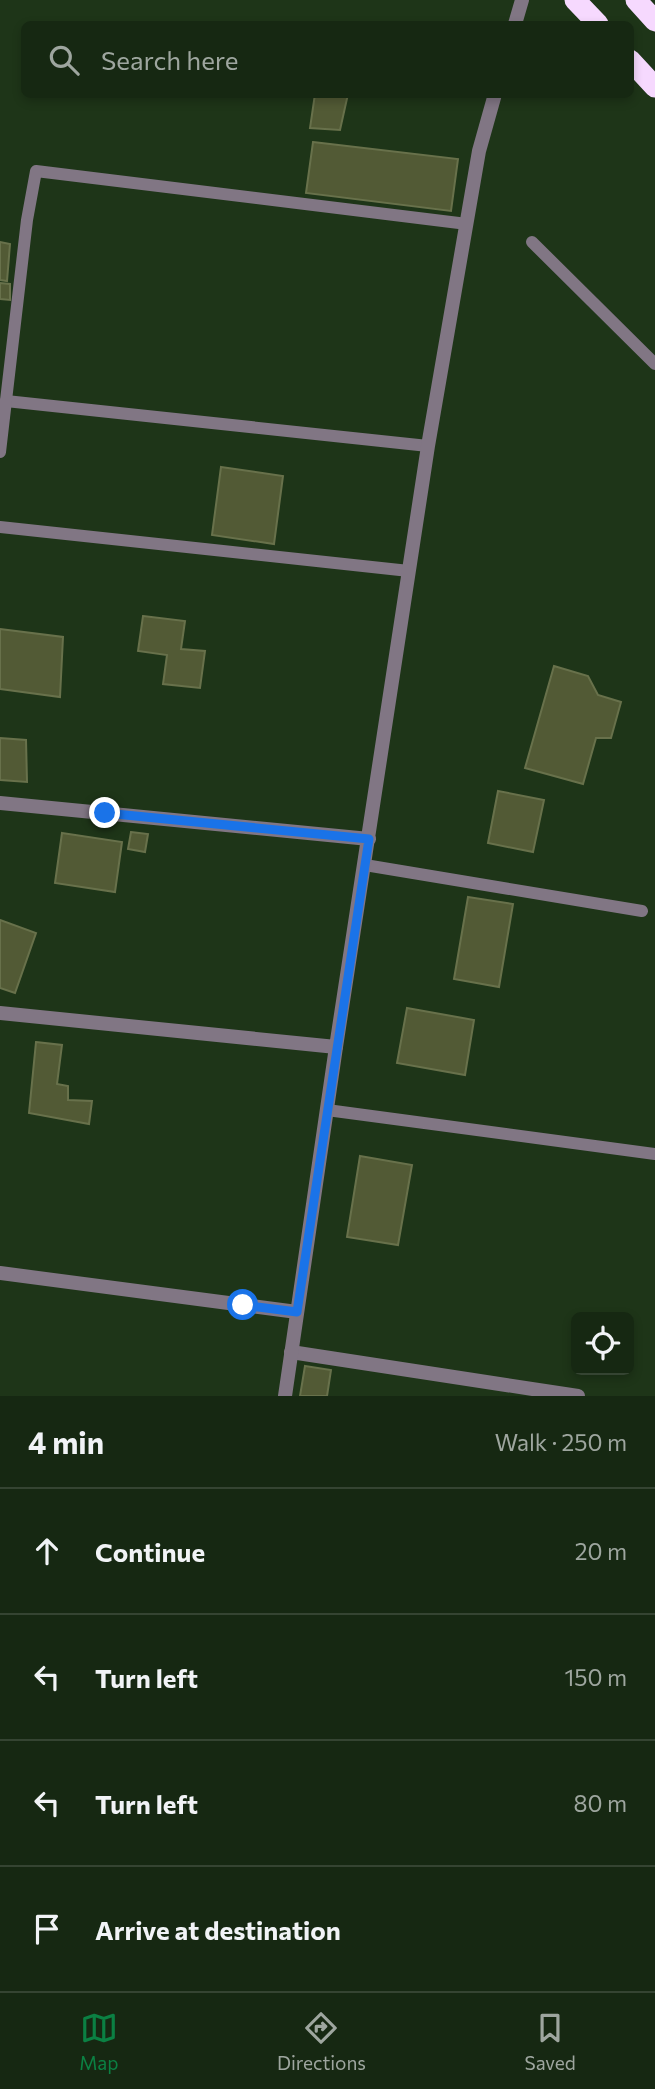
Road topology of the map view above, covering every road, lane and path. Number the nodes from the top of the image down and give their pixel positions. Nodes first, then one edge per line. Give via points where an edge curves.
1 (522, 0) edge
2 (575, 0) edge
3 (636, 0) edge
4 (516, 21) edge
5 (595, 21) edge
6 (655, 21) edge
7 (634, 63) edge
8 (655, 87) edge
9 (494, 98) edge
10 (467, 224) junction
11 (532, 242) dead end
12 (655, 364) edge
13 (6, 401) junction
14 (428, 446) junction
15 (0, 453) edge
16 (0, 527) edge
17 (409, 571) junction
18 (0, 803) edge
19 (369, 839) junction
20 (365, 865) junction
21 (642, 911) dead end
22 (0, 1013) edge
23 (336, 1047) junction
24 (327, 1110) junction
25 (655, 1154) edge
26 (0, 1273) edge
27 (297, 1312) junction
28 (291, 1352) junction
29 (285, 1396) edge
30 (578, 1396) edge

1 - 4 street
2 - 5 highway
3 - 6 highway
7 - 8 highway
9 - 10 street
10 - 13 lane via 36,171
10 - 14 street
11 - 12 lane
13 - 14 lane
13 - 15 lane
14 - 17 street
16 - 17 lane
17 - 19 street
18 - 19 street
19 - 20 street
20 - 21 lane
20 - 23 street
22 - 23 street
23 - 24 street
24 - 25 lane
24 - 27 street
26 - 27 street
27 - 28 street
28 - 29 street
28 - 30 street

